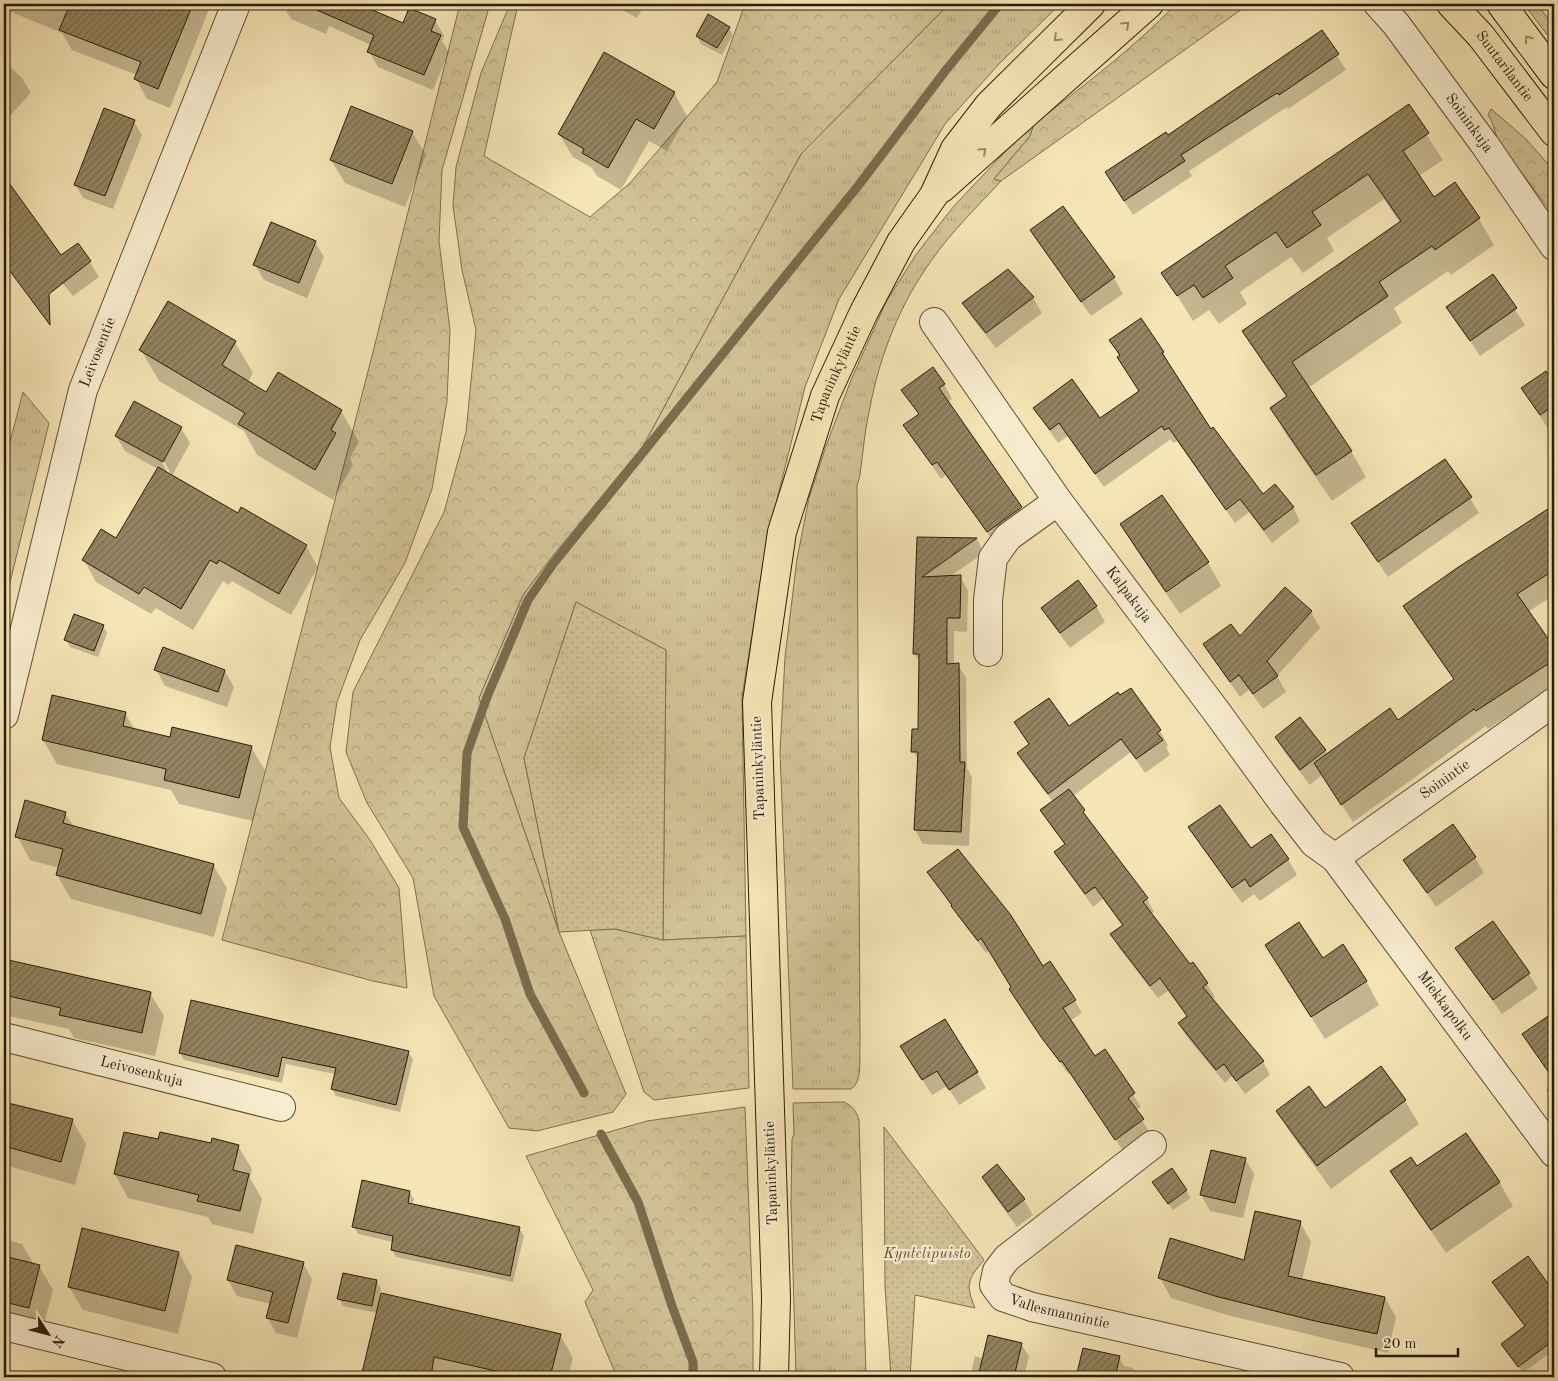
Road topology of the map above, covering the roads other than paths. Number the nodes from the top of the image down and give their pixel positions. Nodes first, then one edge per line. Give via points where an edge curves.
1 (236, 4) edge
2 (1091, 4) edge
3 (1149, 4) edge
4 (1378, 4) edge
5 (1451, 4) edge
6 (1501, 4) edge
7 (1554, 74) edge
8 (1554, 132) edge
9 (934, 195) junction
10 (1554, 246) edge
11 (934, 322) dead end
12 (1058, 501) junction
13 (12, 647) edge
14 (988, 652) dead end
15 (1554, 702) edge
16 (4, 715) edge
17 (1335, 858) junction
18 (4, 1037) edge
19 (281, 1107) dead end
20 (1152, 1145) dead end
21 (1554, 1153) edge
22 (4, 1326) edge
23 (212, 1377) edge
24 (774, 1377) edge
25 (1340, 1377) edge

1 - 13 street, Leivosentie via 83,390
2 -> 9 main road, Tapaninkyläntie via 990,105 956,149
9 -> 3 main road, Tapaninkyläntie
4 - 10 street, Soininkuja via 1485,144
5 - 8 main road, Suutarilantie via 1481,36
7 -> 6 main road
9 - 24 main road, Tapaninkyläntie via 901,242 825,396 782,532 757,702 776,1289
11 - 12 street, Kalpakuja
12 - 14 street via 1008,537 992,558
12 - 17 street, Kalpakuja via 1314,843
13 - 16 street, Leivosentie
15 - 17 street, Soinintie
17 - 21 street, Miekkapolku
18 - 19 street, Leivosenkuja
20 - 25 street, Vallesmannintie via 1007,1258 997,1271 994,1285 1003,1297
22 - 23 street

